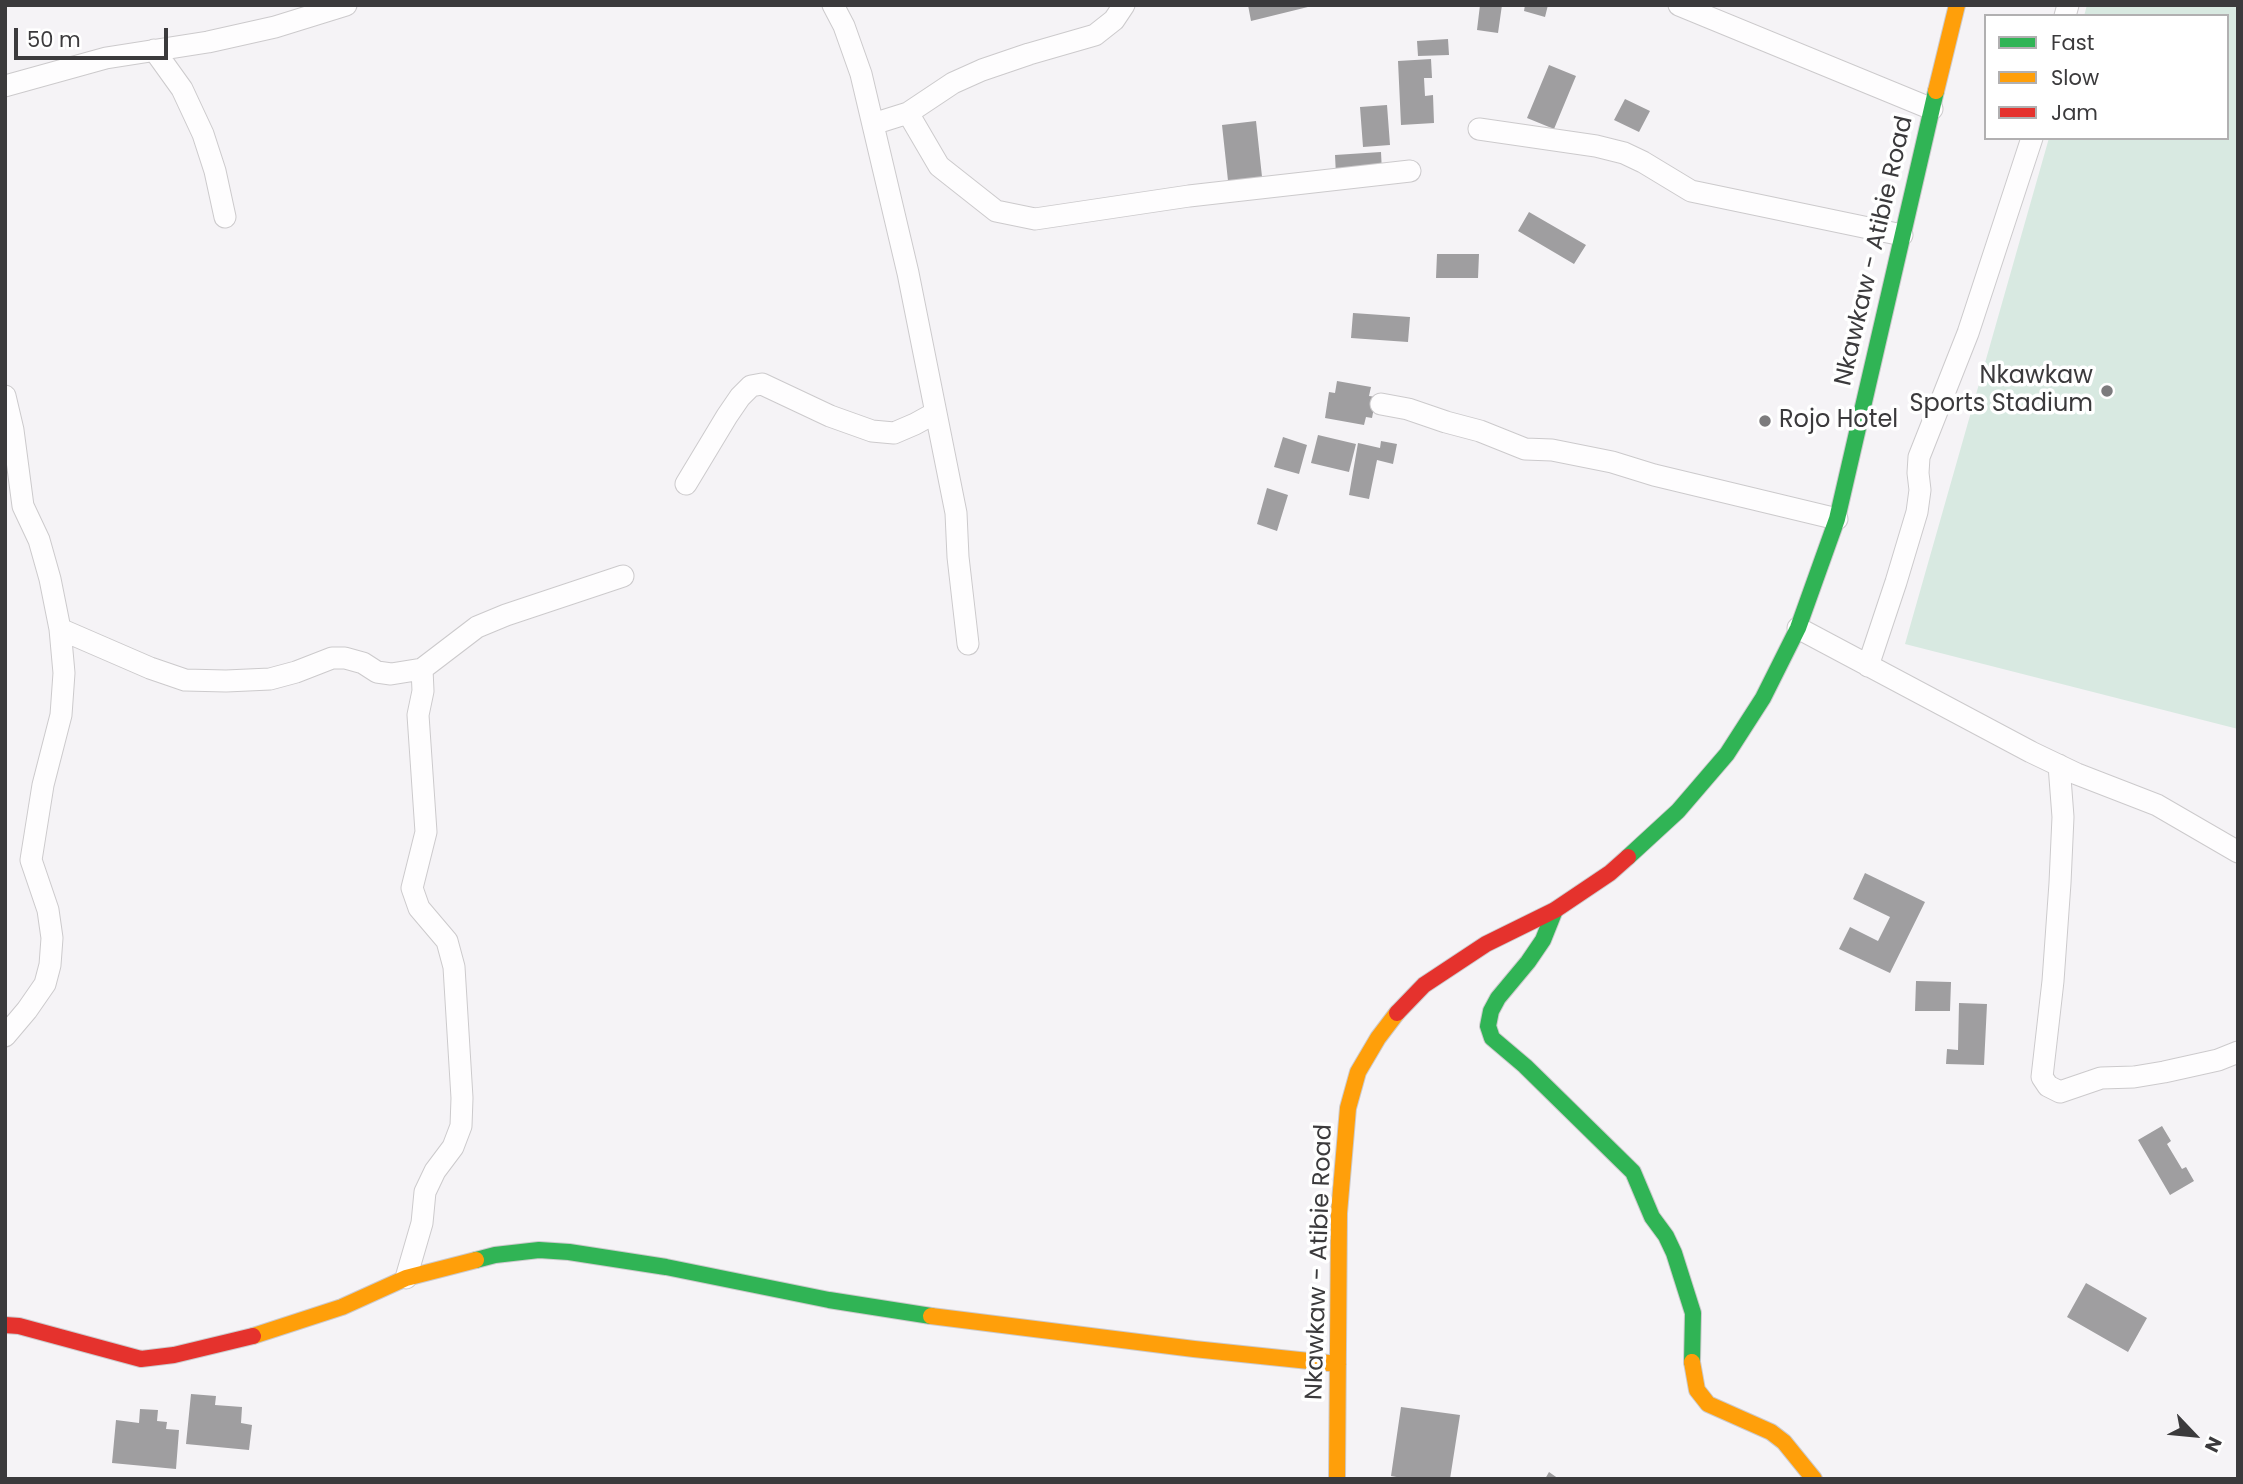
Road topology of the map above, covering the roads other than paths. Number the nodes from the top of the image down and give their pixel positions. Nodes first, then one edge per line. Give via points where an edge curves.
1 (346, 5) edge
2 (833, 5) edge
3 (1124, 5) edge
4 (1679, 5) edge
5 (1957, 5) edge
6 (154, 50) junction
7 (5, 86) edge
8 (1932, 109) junction
9 (908, 113) junction
10 (873, 124) junction
11 (1479, 129) dead end
12 (2031, 140) edge
13 (1410, 172) dead end
14 (225, 217) dead end
15 (1902, 235) junction
16 (5, 396) edge
17 (1381, 404) dead end
18 (935, 413) junction
19 (686, 484) dead end
20 (14, 505) edge
21 (1837, 519) junction
22 (623, 576) dead end
23 (1798, 628) junction
24 (60, 629) junction
25 (968, 644) dead end
26 (1868, 666) junction
27 (422, 669) junction
28 (2059, 765) junction
29 (2238, 852) edge
30 (1555, 911) junction
31 (5, 1036) edge
32 (2238, 1052) edge
33 (407, 1278) junction
34 (5, 1325) edge
35 (1338, 1364) junction
36 (1338, 1479) edge
37 (1814, 1479) edge

1 - 6 street via 275,27
2 - 10 street via 861,74
3 - 9 street via 1095,35 982,70
4 - 8 street
5 - 8 street, Nkawkaw - Atibie Road
6 - 7 street
6 - 14 street via 182,89 203,134
8 - 15 street, Nkawkaw - Atibie Road
9 - 10 street
9 - 13 street via 939,166 996,211 1035,219 1189,196
10 - 18 street
11 - 15 street via 1624,153 1691,191
12 - 26 street via 1968,333 1919,457 1917,512
15 - 21 street, Nkawkaw - Atibie Road
16 - 20 street via 13,430
17 - 21 street via 1480,431 1525,449 1612,462
18 - 19 street via 894,433 872,430 762,384 751,386
18 - 25 street via 956,513
20 - 24 street via 39,540
21 - 23 street, Nkawkaw - Atibie Road
22 - 27 street via 477,627
23 - 26 street
23 - 30 street, Nkawkaw - Atibie Road via 1763,698 1707,778 1643,845
24 - 27 street via 185,680 270,679 332,658 391,674
24 - 31 street via 61,715 31,860 48,910 50,965 45,984
26 - 28 street
27 - 33 street via 418,715 426,832 412,888 419,908 447,941 454,967 462,1098 461,1126 453,1147 425,1192
28 - 29 street via 2157,805
28 - 32 street via 2063,817 2060,883 2042,1077 2060,1092 2101,1078 2164,1072
30 - 35 street, Nkawkaw - Atibie Road via 1486,944 1424,985 1378,1038 1358,1072 1342,1156
30 - 37 street via 1543,940 1491,1011 1488,1026 1492,1038 1633,1172 1674,1253 1693,1312 1696,1390 1708,1404 1771,1432
33 - 34 street via 274,1331 152,1358
33 - 35 street via 495,1255 569,1252 953,1319
35 - 36 street, Nkawkaw - Atibie Road

